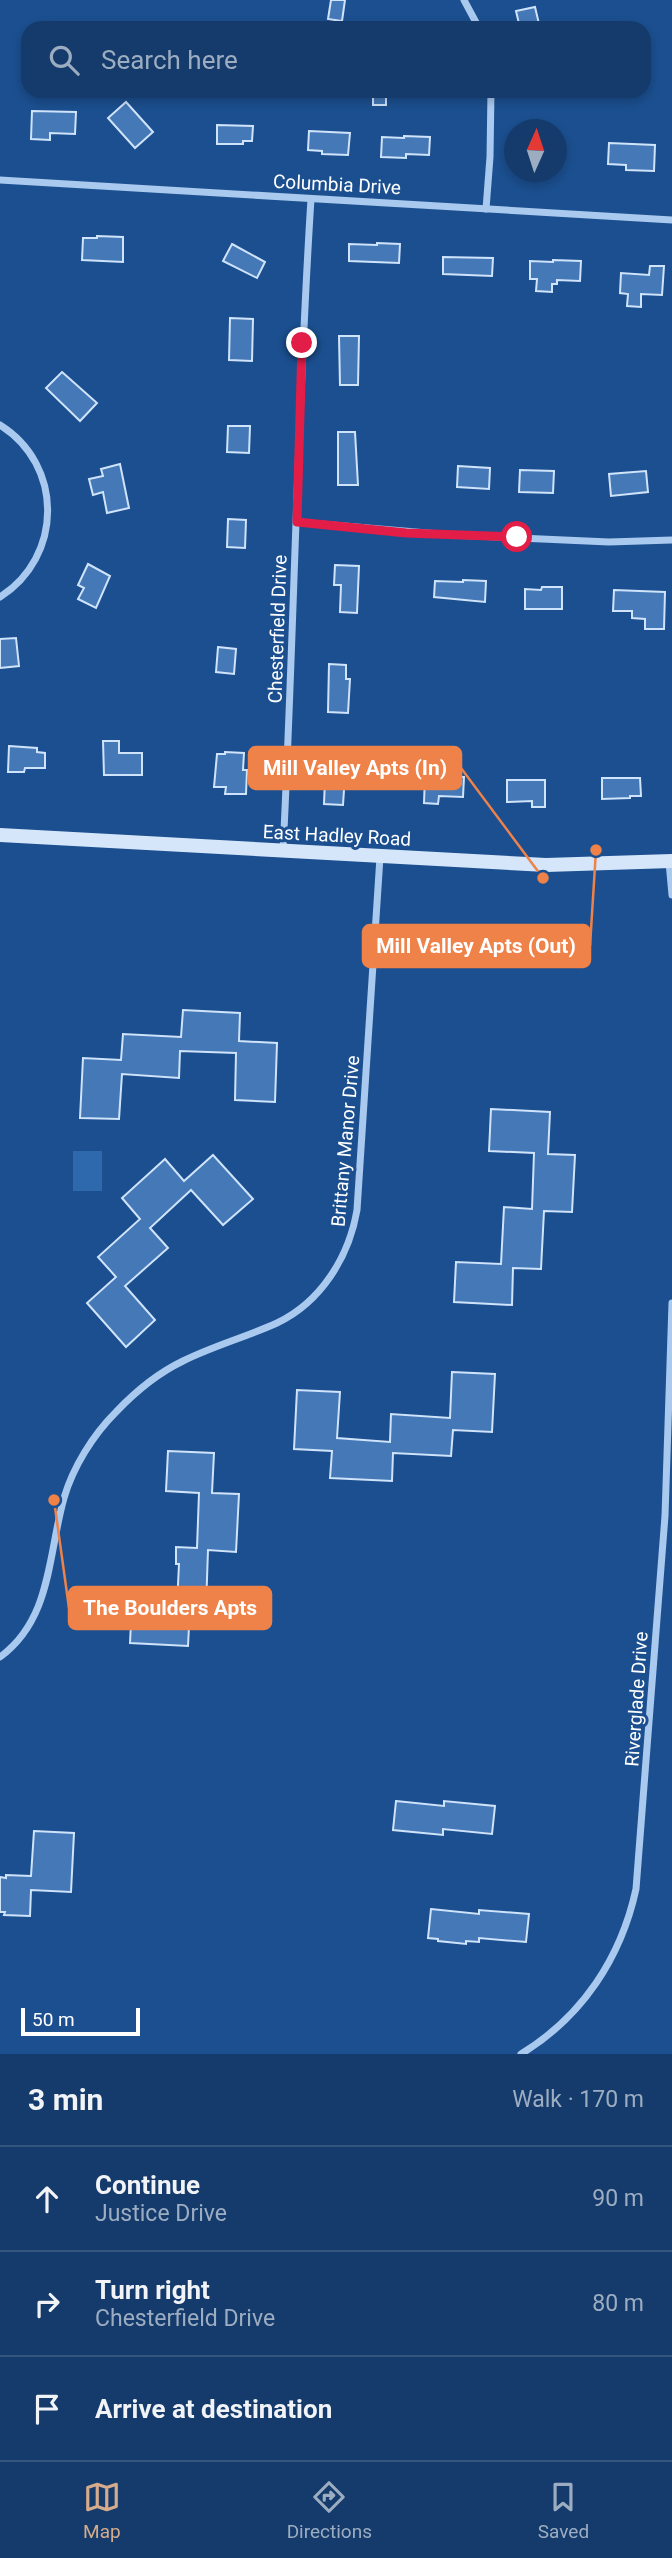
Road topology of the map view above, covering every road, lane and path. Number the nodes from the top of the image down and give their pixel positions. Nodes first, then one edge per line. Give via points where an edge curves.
1 (464, 0) edge
2 (476, 21) edge
3 (491, 98) edge
4 (0, 180) edge
5 (311, 199) junction
6 (486, 209) junction
7 (672, 220) edge
8 (0, 425) edge
9 (297, 522) junction
10 (672, 540) edge
11 (0, 597) edge
12 (0, 835) edge
13 (283, 852) junction
14 (380, 857) junction
15 (670, 862) edge
16 (672, 895) edge
17 (672, 1303) edge
18 (0, 1657) edge
19 (521, 2054) edge

1 - 2 street
3 - 6 street
4 - 5 street, Columbia Drive
5 - 6 street, Columbia Drive
5 - 9 street, Chesterfield Drive
6 - 7 street, Columbia Drive
8 - 11 street via 33,457 43,478 47,509 45,535 34,564 18,585
9 - 10 street via 451,536
9 - 13 street, Chesterfield Drive
12 - 13 street, East Hadley Road
13 - 14 street, East Hadley Road
14 - 15 street, East Hadley Road via 546,865
14 - 18 street, Brittany Manor Drive via 357,1210 347,1250 298,1310 170,1368 108,1420 68,1487 36,1613
15 - 16 street
17 - 19 street, Riverglade Drive via 665,1516 636,1889 621,1938 595,1985 559,2027

